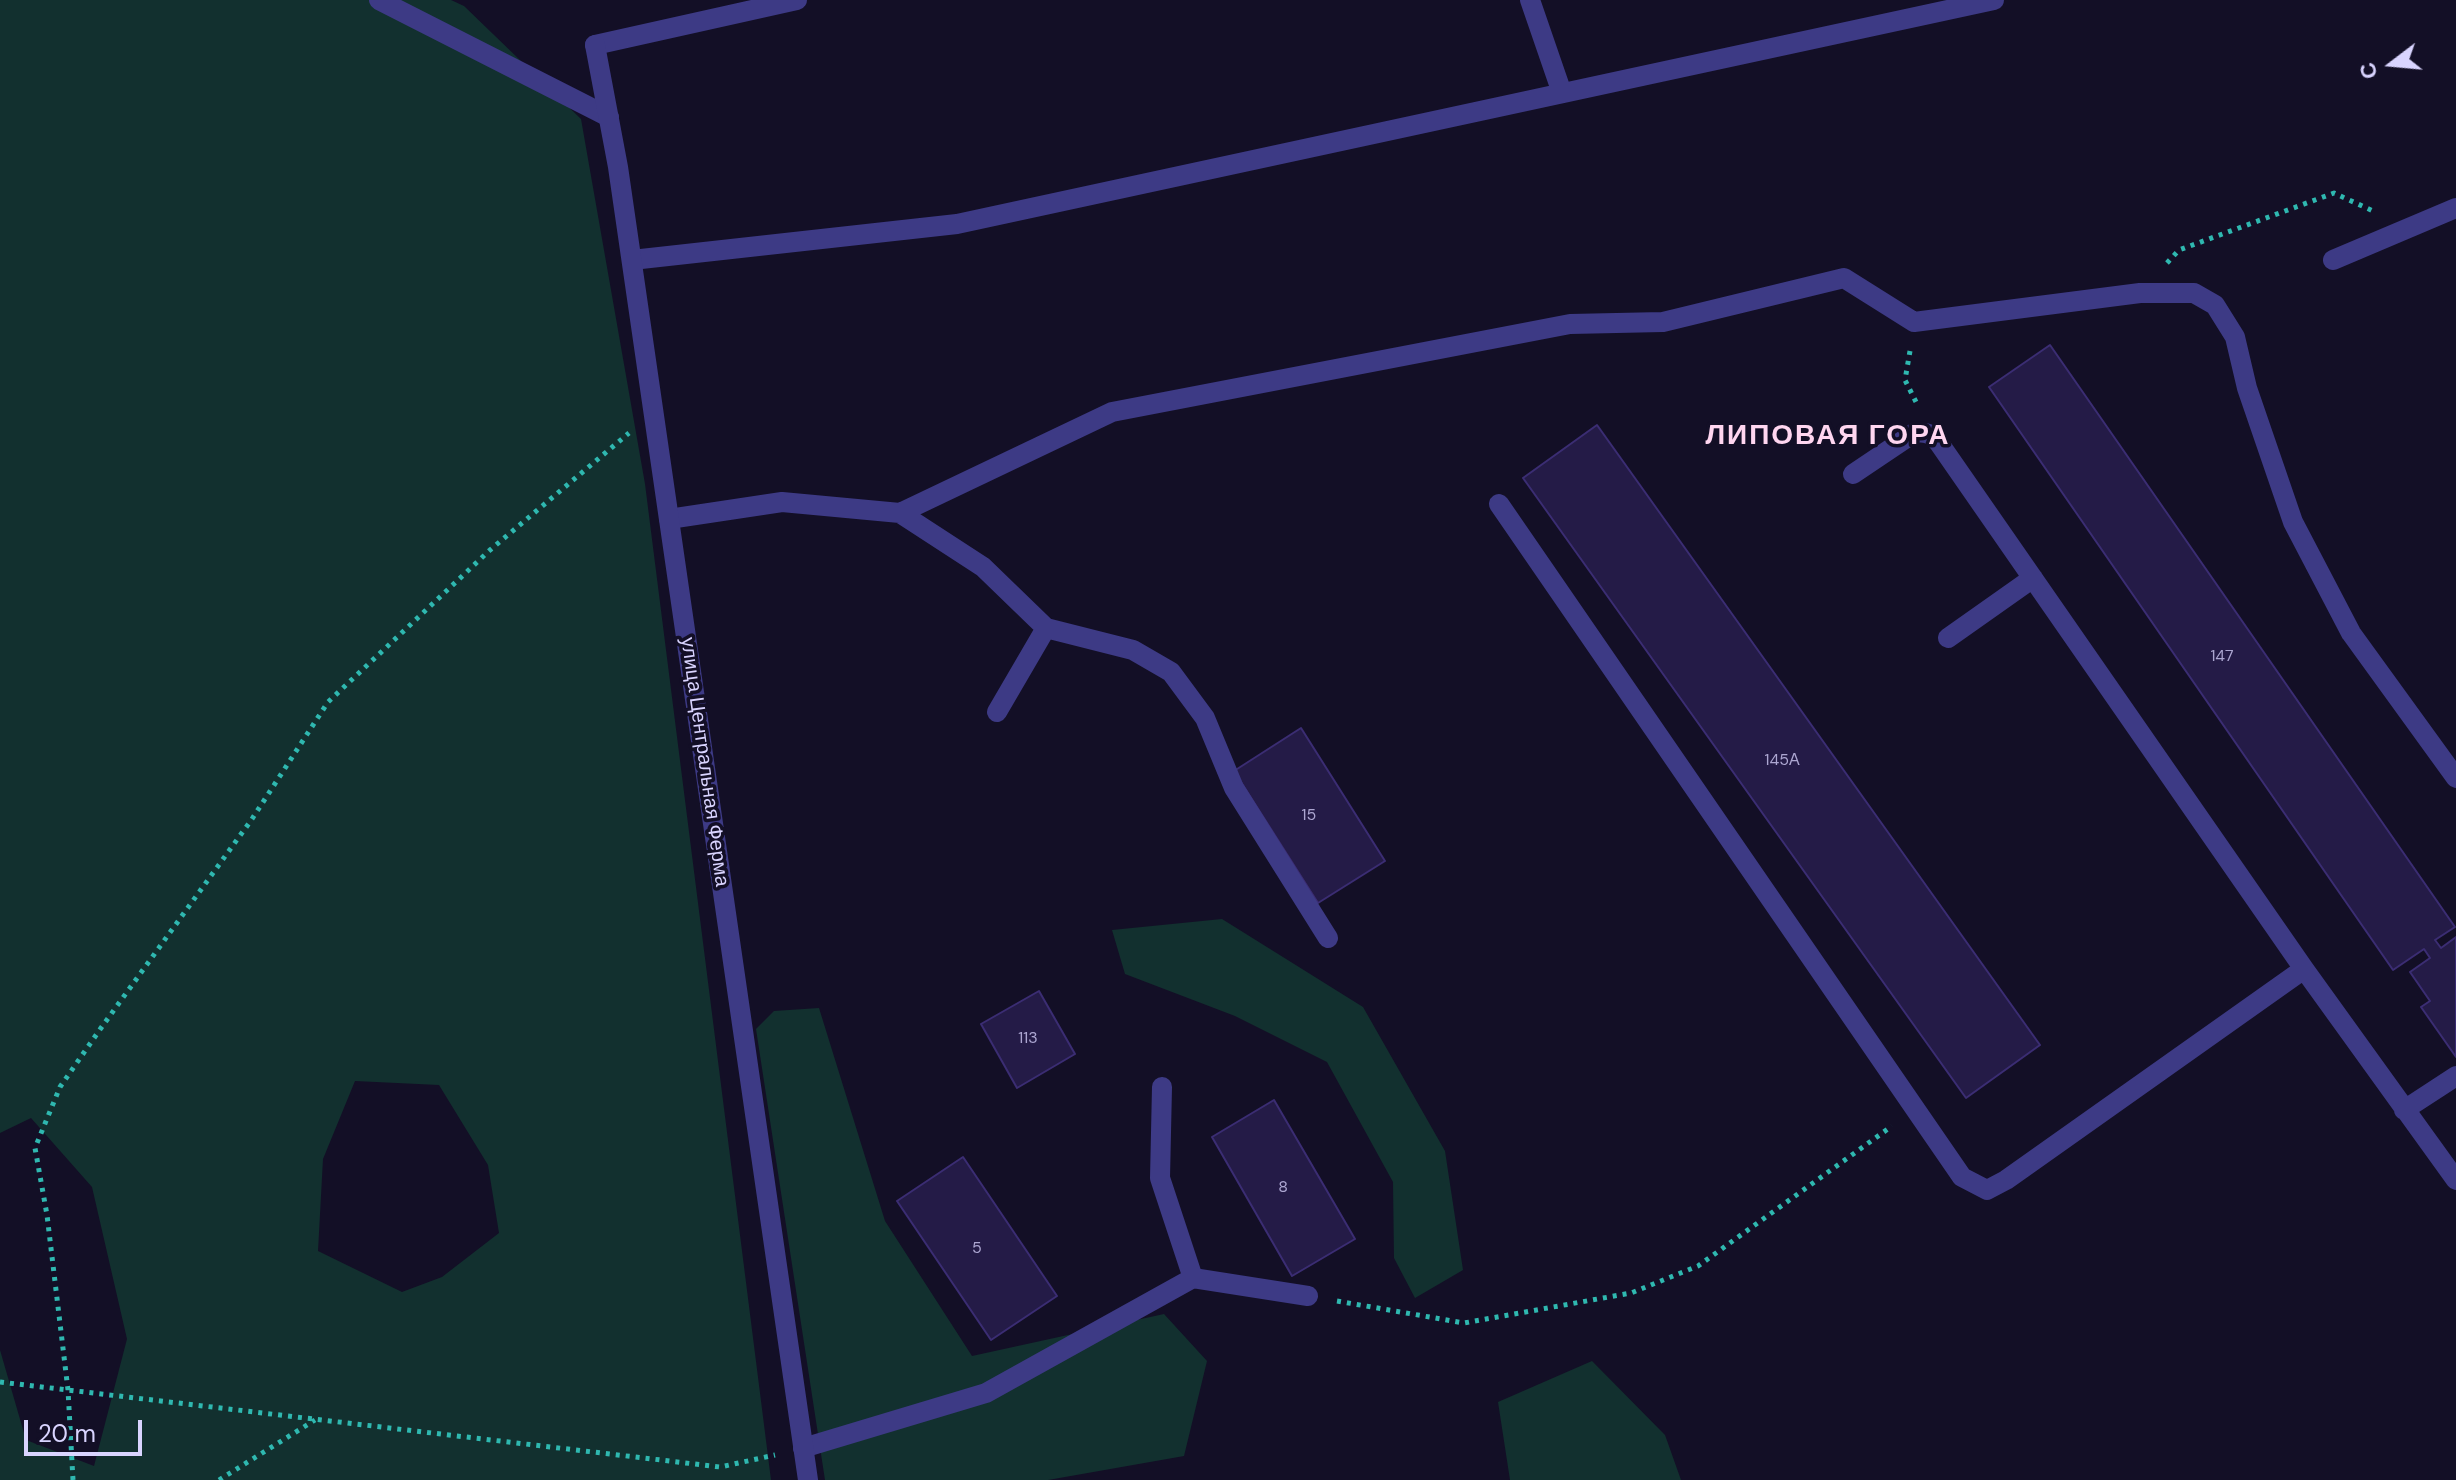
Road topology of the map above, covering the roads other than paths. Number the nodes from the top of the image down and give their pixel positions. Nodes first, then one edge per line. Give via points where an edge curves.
1 (379, 0) edge
2 (797, 0) edge
3 (1530, 0) edge
4 (1994, 0) edge
5 (1562, 93) junction
6 (609, 117) junction
7 (2456, 208) edge
8 (632, 260) junction
9 (2333, 260) dead end
10 (1853, 474) dead end
11 (1499, 504) dead end
12 (900, 513) junction
13 (669, 519) junction
14 (2033, 578) junction
15 (1046, 628) junction
16 (1948, 638) dead end
17 (997, 712) dead end
18 (2456, 778) edge
19 (1328, 938) dead end
20 (2304, 969) junction
21 (2456, 1076) edge
22 (1162, 1087) dead end
23 (2404, 1110) junction
24 (2456, 1180) edge
25 (1193, 1278) junction
26 (1308, 1296) road end
27 (803, 1448) junction
28 (808, 1480) edge

1 - 6 street
2 - 6 street, улица Центральная Ферма via 595,45
3 - 5 street
4 - 5 street
5 - 8 street via 957,224
6 - 8 street, улица Центральная Ферма
7 - 9 street
8 - 13 street, улица Центральная Ферма
10 - 14 street via 1905,437 1931,434
11 - 20 street via 1962,1177 1987,1190 2006,1180
12 - 13 street via 782,502
12 - 15 street via 983,567
12 - 18 street via 1112,412 1570,324 1663,322 1844,278 1914,322 2140,293 2194,293 2215,305 2235,337 2293,522 2351,633
13 - 27 street, улица Центральная Ферма
14 - 16 street
14 - 20 street
15 - 17 street
15 - 19 street via 1133,650 1171,672 1205,718 1234,788
20 - 23 street
21 - 23 street
22 - 25 street via 1160,1178
23 - 24 street
25 - 26 street
25 - 27 street via 986,1393
27 - 28 street, улица Центральная Ферма

